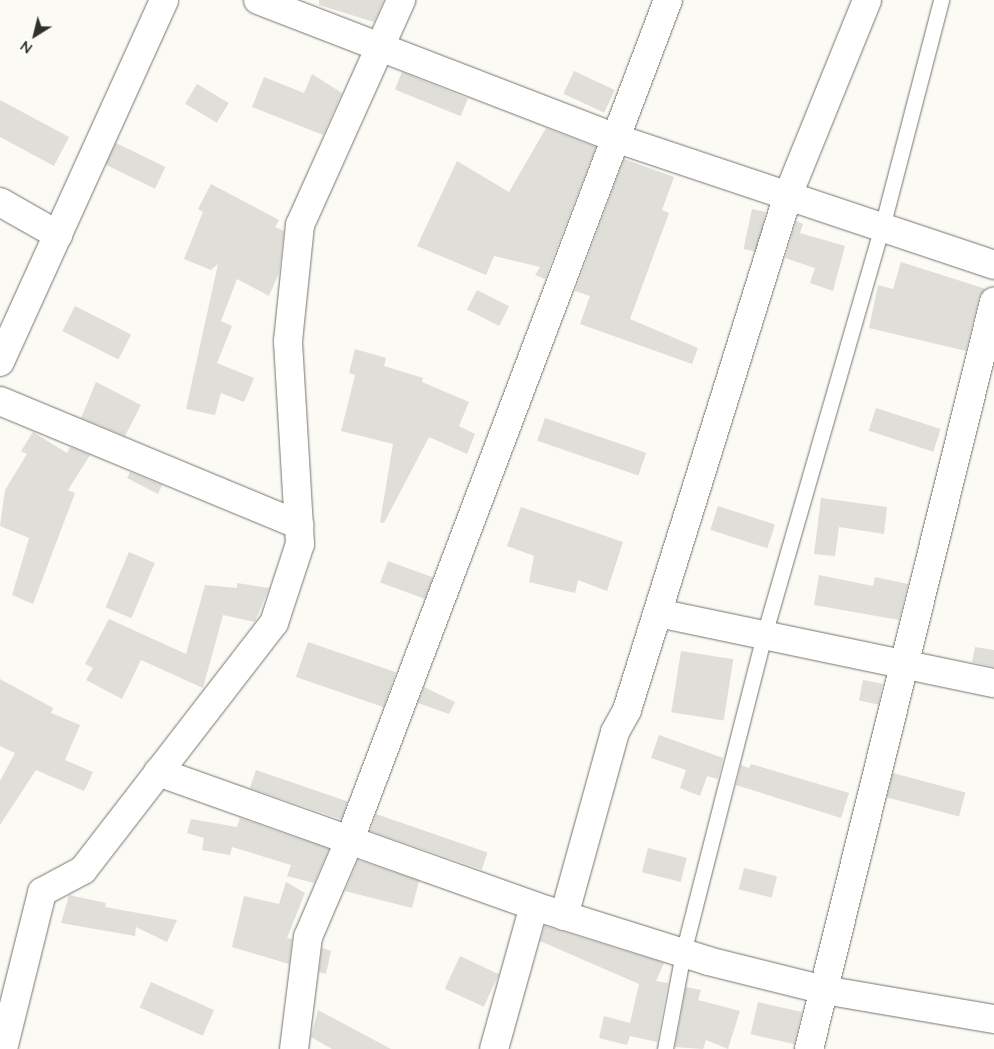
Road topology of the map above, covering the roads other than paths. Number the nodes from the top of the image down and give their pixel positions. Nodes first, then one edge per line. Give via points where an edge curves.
1 (164, 0) edge
2 (258, 0) edge
3 (401, 0) edge
4 (668, 0) edge
5 (867, 0) edge
6 (941, 0) edge
7 (381, 47) junction
8 (616, 138) junction
9 (788, 195) junction
10 (0, 202) edge
11 (882, 227) junction
12 (58, 234) junction
13 (994, 265) edge
14 (994, 302) edge
15 (0, 362) edge
16 (0, 401) edge
17 (299, 526) junction
18 (658, 613) junction
19 (764, 635) junction
20 (904, 664) junction
21 (994, 683) edge
22 (158, 772) junction
23 (350, 839) junction
24 (534, 906) junction
25 (564, 916) junction
26 (683, 953) junction
27 (824, 990) junction
28 (994, 1019) edge
29 (3, 1049) edge
30 (294, 1049) edge
31 (494, 1049) edge
32 (665, 1049) edge
33 (809, 1049) edge

1 - 12 street
2 - 7 street
3 - 7 street
4 - 8 street
5 - 9 street
6 - 11 lane
7 - 8 street
7 - 17 street via 300,225 288,341
8 - 9 street
8 - 23 street
9 - 11 street
9 - 18 street
10 - 12 street
11 - 13 street
11 - 19 lane
12 - 15 street
14 - 20 street
16 - 17 street
17 - 22 street via 300,544 274,623
18 - 19 street
18 - 25 street via 627,710 615,732
19 - 20 street
19 - 26 lane
20 - 21 street
20 - 27 street
22 - 23 street
22 - 29 street via 83,870 42,892
23 - 24 street
23 - 30 street via 308,937
24 - 25 street
24 - 31 street
25 - 26 street
26 - 27 street
26 - 32 lane
27 - 28 street
27 - 33 street

